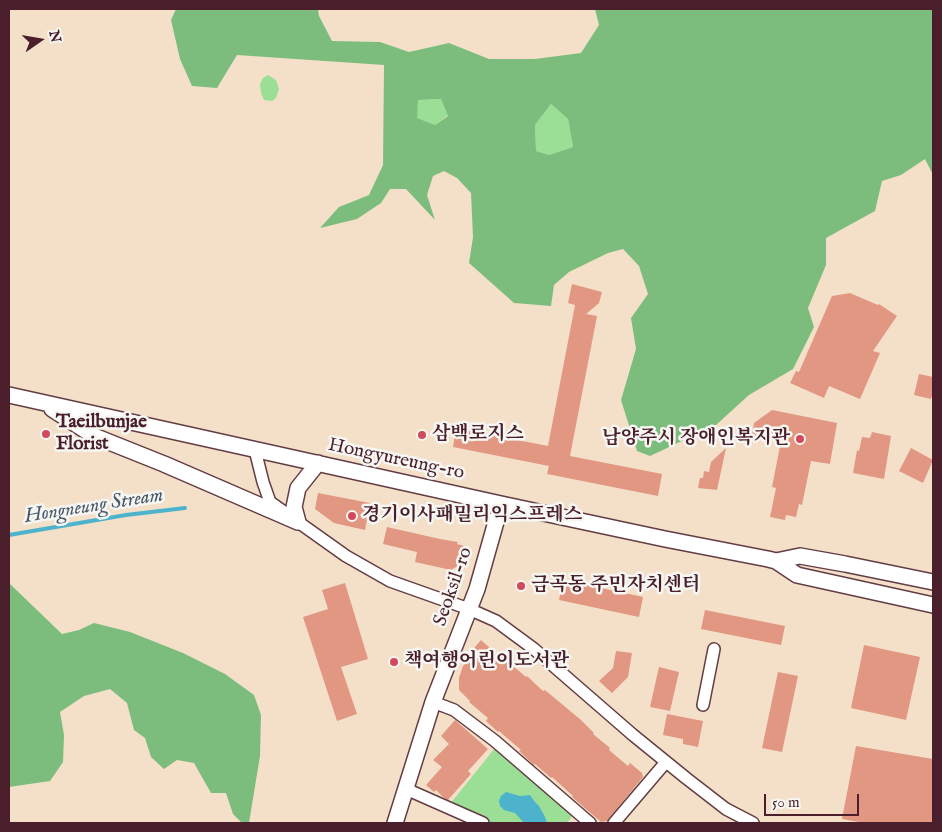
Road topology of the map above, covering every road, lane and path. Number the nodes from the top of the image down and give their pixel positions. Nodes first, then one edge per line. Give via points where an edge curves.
1 (9, 395) edge
2 (42, 402) junction
3 (255, 450) junction
4 (318, 464) junction
5 (500, 504) junction
6 (298, 522) junction
7 (776, 561) junction
8 (933, 582) edge
9 (933, 605) edge
10 (469, 609) junction
11 (714, 649) dead end
12 (434, 702) junction
13 (703, 704) dead end
14 (666, 762) junction
15 (406, 789) junction
16 (395, 823) edge
17 (484, 823) edge
18 (590, 823) edge
19 (614, 823) edge
20 (753, 823) edge

1 - 2 street, Hongyureung-ro
2 - 3 street, Hongyureung-ro
2 - 6 street via 94,436
3 - 4 street, Hongyureung-ro
3 - 6 street via 270,502
4 - 5 street, Hongyureung-ro
4 - 6 street via 298,488 294,507
5 - 7 street, Hongyureung-ro
5 - 10 street, Seoksil-ro
6 - 10 street via 346,556 390,581
7 - 8 street, Hongyureung-ro via 800,556
7 - 9 street, Hongyureung-ro via 797,575
10 - 12 street, Seoksil-ro
10 - 14 street via 496,621 534,649
11 - 13 street
12 - 15 street, Seoksil-ro
12 - 18 street via 454,710 495,741
14 - 19 street
14 - 20 street via 726,808
15 - 16 street, Seoksil-ro
15 - 17 street

